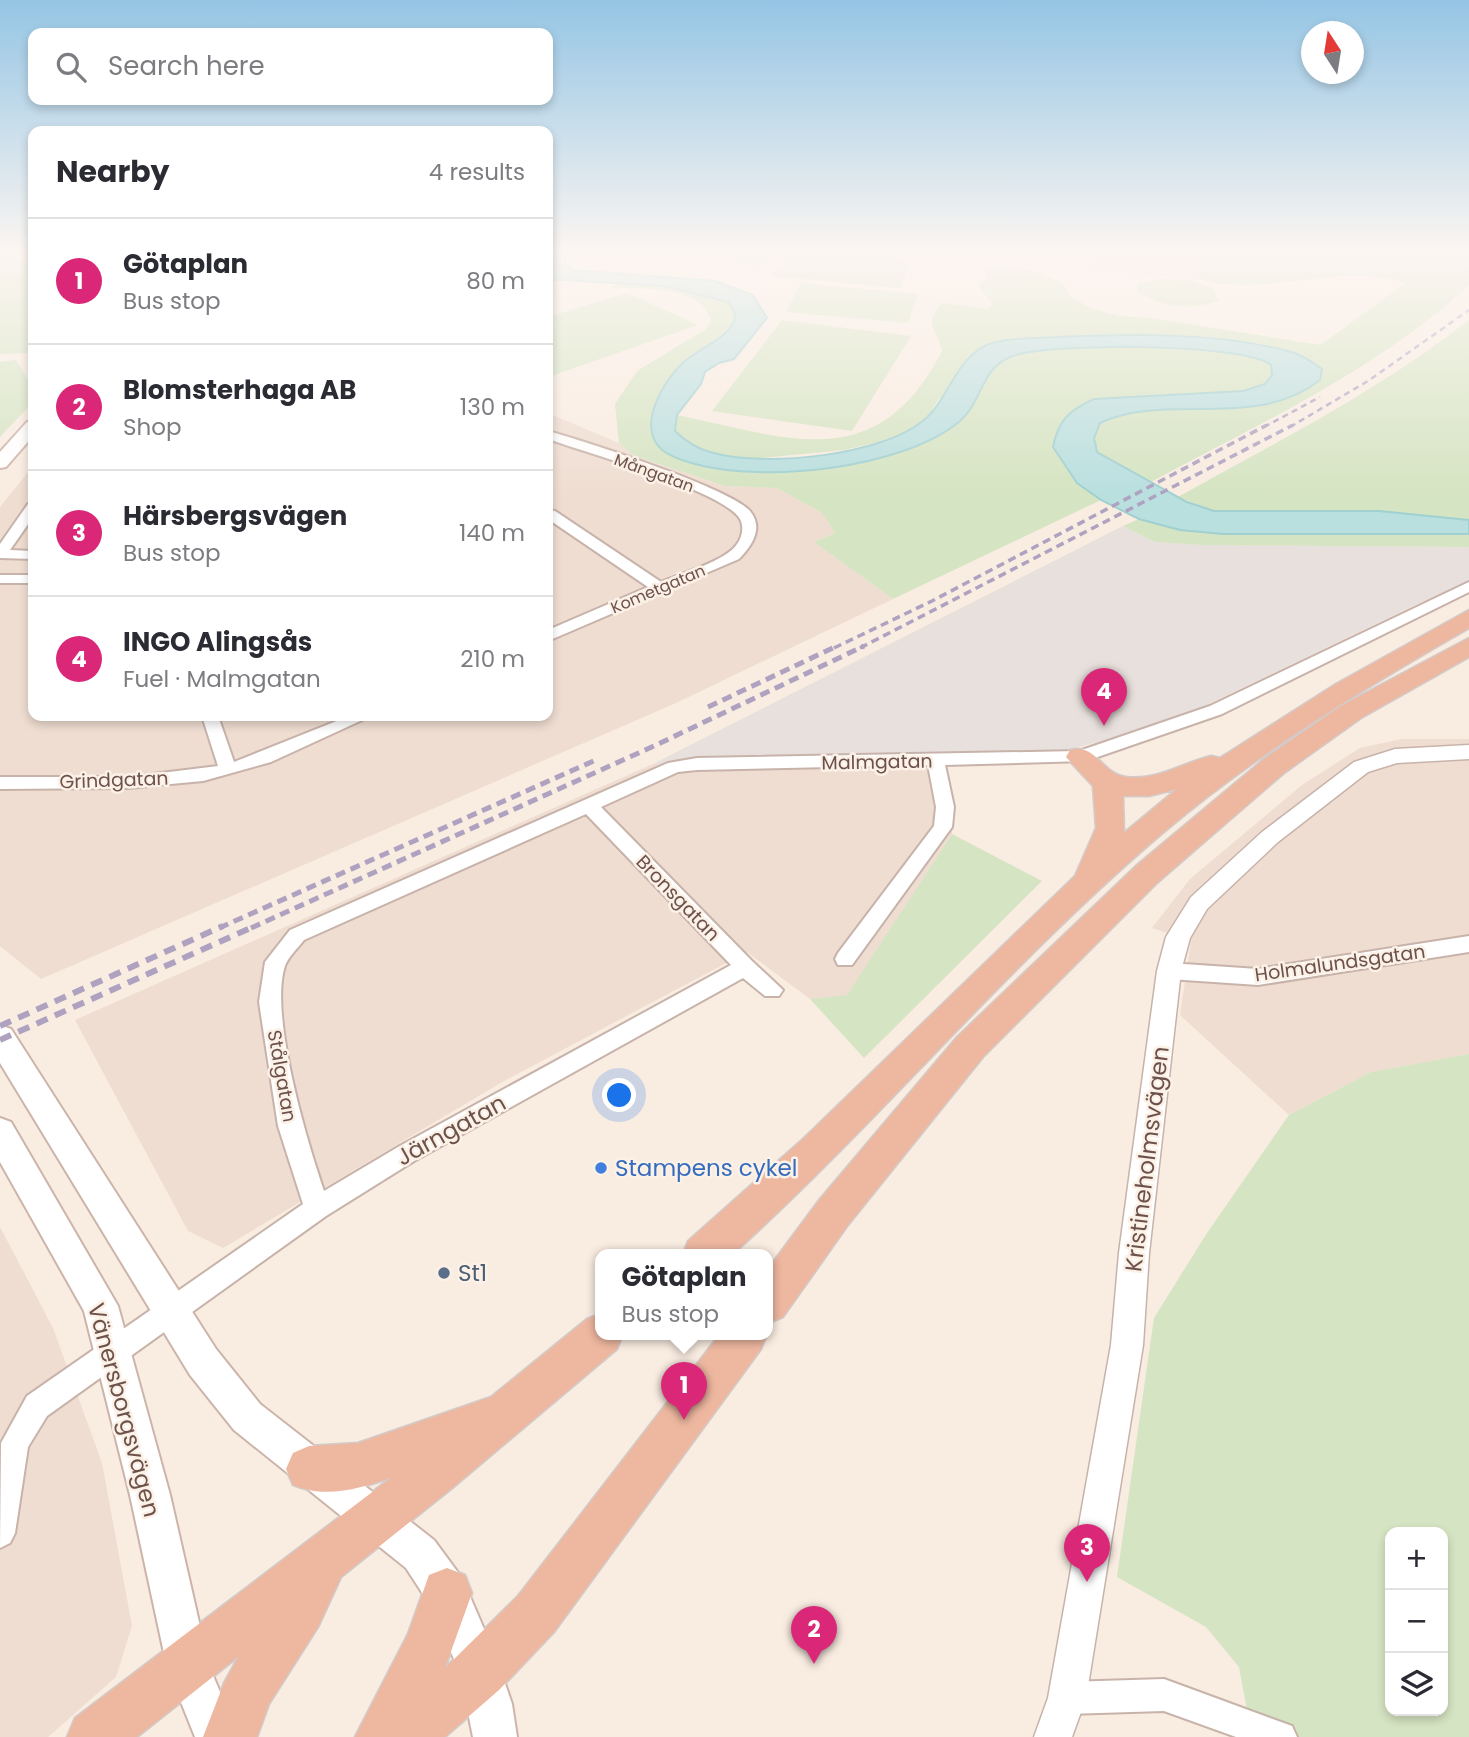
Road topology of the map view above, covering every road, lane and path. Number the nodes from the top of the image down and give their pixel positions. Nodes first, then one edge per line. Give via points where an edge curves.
1 (28, 432) edge
2 (553, 437) edge
3 (0, 463) edge
4 (28, 514) edge
5 (553, 515) edge
6 (750, 525) joint
7 (0, 554) edge
8 (28, 555) edge
9 (28, 579) edge
10 (0, 580) edge
11 (655, 585) dead end
12 (1469, 586) edge
13 (1469, 618) edge
14 (553, 634) edge
15 (1469, 646) edge
16 (212, 721) edge
17 (351, 721) edge
18 (1248, 750) junction
19 (1469, 752) edge
20 (1080, 757) junction
21 (936, 762) junction
22 (228, 769) junction
23 (0, 783) edge
24 (1107, 783) junction
25 (587, 804) junction
26 (1084, 886) junction
27 (288, 944) joint
28 (1469, 944) edge
29 (845, 960) dead end
30 (744, 967) junction
31 (1169, 971) junction
32 (772, 990) dead end
33 (0, 1037) edge
34 (0, 1132) edge
35 (317, 1208) junction
36 (709, 1249) edge
37 (773, 1296) edge
38 (171, 1313) junction
39 (595, 1340) edge
40 (742, 1340) edge
41 (111, 1356) junction
42 (510, 1411) junction
43 (309, 1469) junction
44 (375, 1518) junction
45 (0, 1533) edge
46 (324, 1557) junction
47 (447, 1593) junction
48 (188, 1667) junction
49 (481, 1672) junction
50 (1067, 1698) junction
51 (94, 1737) edge
52 (218, 1737) edge
53 (230, 1737) edge
54 (382, 1737) edge
55 (404, 1737) edge
56 (495, 1737) edge
57 (1054, 1737) edge
58 (1281, 1737) edge

1 - 3 main road
2 - 6 street, Mångatan via 736,505
4 - 7 street
5 - 11 street
6 - 14 street, Kometgatan via 746,545 734,556
7 - 8 street
9 - 10 street
12 - 20 street, Malmgatan via 1216,710
13 - 18 highway via 1329,697
15 - 37 highway via 1351,712 1274,766 1147,874 970,1048 834,1212
16 - 22 street
17 - 22 street
18 - 24 highway via 1152,788
18 - 26 highway
19 - 31 street, Kristineholmsvägen via 1395,756 1361,767 1270,837 1199,903 1178,937
20 - 21 street, Malmgatan
20 - 24 highway
21 - 25 street, Malmgatan via 697,764 659,772
21 - 29 street via 945,807 943,827
22 - 23 street, Grindgatan via 167,779
24 - 26 highway via 1111,828
25 - 27 street, Malmgatan via 324,922
25 - 30 street, Bronsgatan
26 - 36 highway via 763,1203
27 - 35 street, Stålgatan via 275,962 270,1002 290,1126
28 - 31 street, Holmalundsgatan via 1258,977
30 - 32 street, Bronsgatan
30 - 35 street, Järngatan
31 - 50 street, Kristineholmsvägen via 1125,1358
33 - 38 main road
34 - 41 main road, Vänersborgsvägen via 100,1306
35 - 38 street, Järngatan
38 - 41 street, Järngatan
38 - 43 main road via 247,1417
39 - 42 highway
40 - 49 highway via 536,1614
41 - 45 street, Järngatan via 37,1406 15,1443
41 - 48 main road, Vänersborgsvägen via 150,1495
42 - 43 highway via 358,1466
42 - 44 highway
43 - 44 main road
44 - 46 highway
44 - 47 main road via 420,1554
46 - 48 highway
46 - 53 highway via 300,1609 263,1663 235,1717
47 - 49 main road
47 - 54 highway via 430,1645
48 - 51 highway
48 - 52 main road, Vänersborgsvägen
49 - 55 highway
49 - 56 main road
50 - 57 street, Kristineholmsvägen
50 - 58 street via 1164,1695

